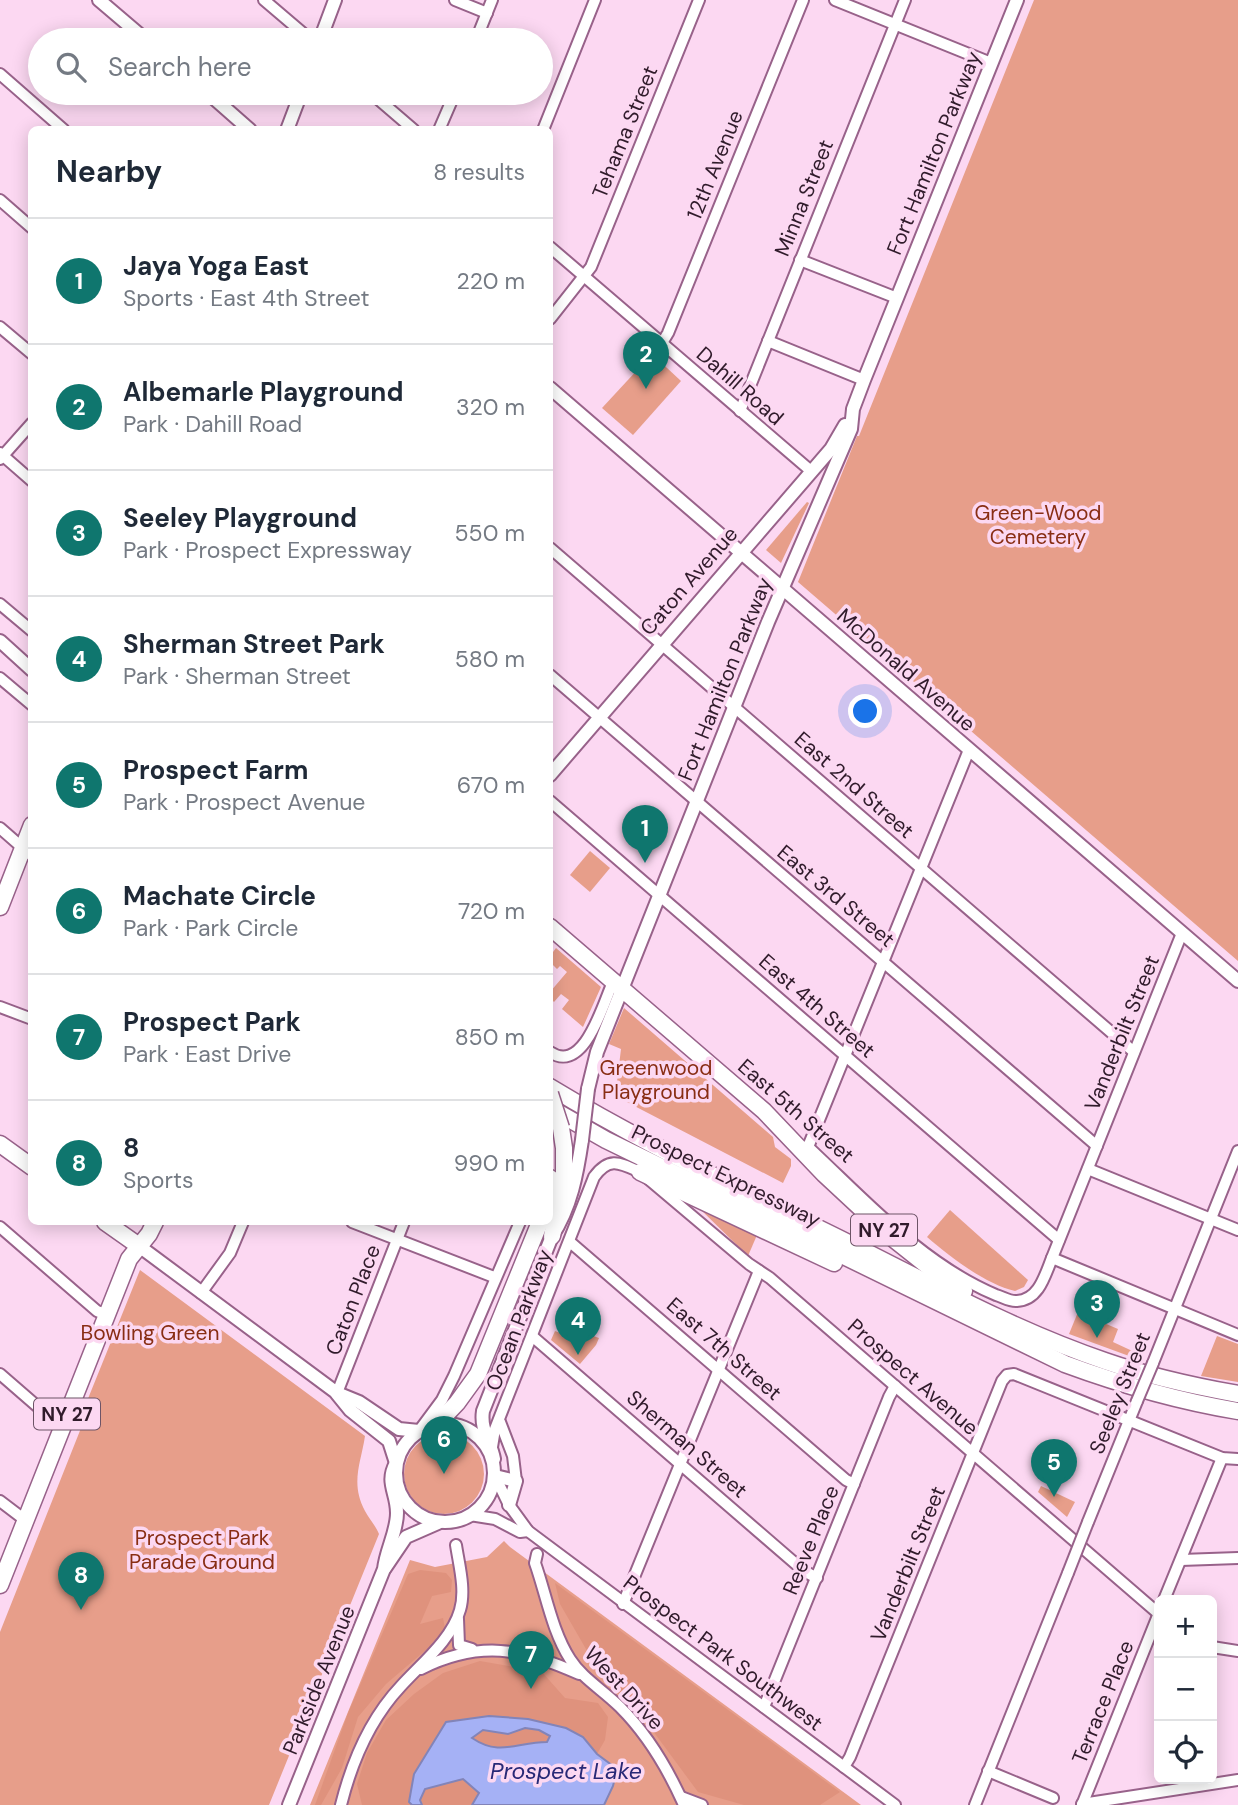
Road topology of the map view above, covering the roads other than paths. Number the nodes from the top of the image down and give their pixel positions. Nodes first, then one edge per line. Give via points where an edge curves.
1 (99, 0) edge
2 (264, 0) edge
3 (335, 0) edge
4 (455, 0) edge
5 (492, 0) edge
6 (595, 0) edge
7 (699, 0) edge
8 (803, 0) edge
9 (835, 0) edge
10 (905, 0) edge
11 (1017, 0) edge
12 (487, 13) junction
13 (895, 24) junction
14 (132, 28) edge
15 (297, 28) edge
16 (324, 28) edge
17 (481, 28) edge
18 (991, 63) junction
19 (0, 74) edge
20 (28, 98) edge
21 (35, 105) edge
22 (222, 105) edge
23 (296, 105) edge
24 (385, 105) edge
25 (449, 105) edge
26 (553, 105) edge
27 (553, 105) edge
28 (59, 126) edge
29 (245, 126) edge
30 (289, 126) edge
31 (409, 126) edge
32 (441, 126) edge
33 (545, 126) edge
34 (0, 200) edge
35 (28, 224) edge
36 (553, 250) edge
37 (800, 260) junction
38 (584, 277) junction
39 (897, 298) junction
40 (553, 315) edge
41 (0, 327) edge
42 (768, 341) junction
43 (662, 343) junction
44 (28, 351) edge
45 (864, 380) junction
46 (553, 391) edge
47 (852, 409) junction
48 (740, 411) junction
49 (28, 427) edge
50 (1, 456) edge
51 (811, 471) junction
52 (28, 478) edge
53 (553, 551) edge
54 (741, 553) junction
55 (783, 589) junction
56 (0, 604) edge
57 (28, 628) edge
58 (0, 641) edge
59 (662, 645) junction
60 (28, 665) edge
61 (0, 678) edge
62 (553, 678) edge
63 (28, 702) edge
64 (734, 707) junction
65 (599, 717) junction
66 (970, 750) junction
67 (553, 771) edge
68 (696, 801) junction
69 (553, 804) edge
70 (0, 828) edge
71 (27, 852) edge
72 (921, 868) junction
73 (659, 895) junction
74 (0, 907) edge
75 (553, 930) edge
76 (1182, 933) junction
77 (883, 961) junction
78 (1238, 981) edge
79 (616, 987) junction
80 (0, 1007) edge
81 (28, 1018) edge
82 (1134, 1052) junction
83 (553, 1054) edge
84 (845, 1056) junction
85 (553, 1089) edge
86 (553, 1103) edge
87 (553, 1110) edge
88 (764, 1111) junction
89 (0, 1144) edge
90 (1097, 1146) junction
91 (808, 1147) junction
92 (1238, 1151) edge
93 (28, 1164) edge
94 (1088, 1169) junction
95 (640, 1172) junction
96 (1211, 1219) junction
97 (109, 1225) edge
98 (154, 1225) edge
99 (242, 1225) edge
100 (360, 1225) edge
101 (403, 1225) edge
102 (519, 1225) edge
103 (539, 1225) edge
104 (0, 1227) edge
105 (1238, 1230) edge
106 (552, 1236) junction
107 (397, 1239) junction
108 (1059, 1240) junction
109 (570, 1242) junction
110 (139, 1246) junction
111 (1052, 1258) junction
112 (759, 1271) junction
113 (494, 1278) junction
114 (905, 1288) junction
115 (201, 1293) junction
116 (1028, 1298) joint
117 (1175, 1308) junction
118 (107, 1315) junction
119 (1022, 1327) junction
120 (1238, 1335) edge
121 (533, 1336) junction
122 (719, 1370) junction
123 (0, 1374) edge
124 (895, 1386) junction
125 (337, 1393) junction
126 (1238, 1394) edge
127 (1238, 1411) edge
128 (1129, 1420) junction
129 (500, 1422) junction
130 (63, 1424) junction
131 (436, 1425) junction
132 (419, 1431) junction
133 (493, 1453) junction
134 (973, 1454) junction
135 (1223, 1458) junction
136 (1238, 1459) edge
137 (396, 1463) junction
138 (680, 1464) junction
139 (495, 1476) junction
140 (516, 1481) junction
141 (855, 1484) junction
142 (0, 1501) edge
143 (509, 1505) junction
144 (470, 1515) junction
145 (26, 1520) junction
146 (438, 1523) junction
147 (528, 1531) junction
148 (456, 1545) dead end
149 (537, 1554) dead end
150 (1238, 1558) edge
151 (1181, 1560) junction
152 (384, 1569) junction
153 (817, 1578) junction
154 (0, 1585) edge
155 (1166, 1595) edge
156 (623, 1604) junction
157 (1154, 1610) edge
158 (458, 1616) junction
159 (1154, 1626) edge
160 (1217, 1648) edge
161 (481, 1649) junction
162 (1238, 1651) edge
163 (415, 1672) junction
164 (582, 1675) junction
165 (764, 1707) junction
166 (844, 1767) junction
167 (988, 1771) junction
168 (1238, 1780) edge
169 (1217, 1782) edge
170 (1199, 1784) edge
171 (1053, 1798) dead end
172 (683, 1801) edge
173 (289, 1805) edge
174 (341, 1805) edge
175 (702, 1805) edge
176 (895, 1805) edge
177 (975, 1805) edge
178 (1082, 1805) edge

1 - 14 main road
2 - 15 street
3 - 16 main road
4 - 12 street
5 - 12 street
6 - 26 street
7 - 38 street, Tehama Street
8 - 43 street, 12th Avenue
9 - 13 street
10 - 13 street, Minna Street
11 - 18 main road, Fort Hamilton Parkway
12 - 17 street
13 - 18 street
13 - 37 street, Minna Street
18 - 39 main road, Fort Hamilton Parkway
19 - 20 street
21 - 28 street
22 - 29 main road
23 - 30 main road
24 - 31 street
25 - 32 street
27 - 33 street
34 - 35 street
36 - 38 street, Dahill Road
37 - 39 street
37 - 42 street, Minna Street
38 - 40 street, Tehama Street
38 - 43 street, Dahill Road
39 - 45 main road, Fort Hamilton Parkway
41 - 44 street
42 - 45 street
42 - 48 street, Minna Street
43 - 48 street, Dahill Road
45 - 47 main road, Fort Hamilton Parkway
46 - 54 main road, McDonald Avenue
47 - 51 main road, Caton Avenue via 836,442
47 - 55 main road, Fort Hamilton Parkway via 851,429
48 - 51 street, Dahill Road
49 - 50 street
50 - 52 street
51 - 54 main road, Caton Avenue
53 - 59 street, East 2nd Street
54 - 55 main road, McDonald Avenue
54 - 59 main road, Caton Avenue
55 - 64 main road, Fort Hamilton Parkway
55 - 66 main road, McDonald Avenue
56 - 57 street
58 - 60 main road
59 - 64 street, East 2nd Street
59 - 65 main road, Caton Avenue
61 - 63 street
62 - 65 street, East 3rd Street
64 - 68 main road, Fort Hamilton Parkway
64 - 72 street, East 2nd Street
65 - 67 main road, Caton Avenue
65 - 68 street, East 3rd Street
66 - 72 street
66 - 76 main road, McDonald Avenue
68 - 73 main road, Fort Hamilton Parkway
68 - 77 street, East 3rd Street
69 - 73 street, East 4th Street
70 - 71 street
71 - 74 highway
72 - 77 street
72 - 82 street, East 2nd Street
73 - 79 main road, Fort Hamilton Parkway
73 - 84 street, East 4th Street
75 - 79 highway, East 5th Street / NY 27
76 - 78 main road, McDonald Avenue
76 - 82 street, Vanderbilt Street
77 - 84 street
77 - 90 street, East 3rd Street
79 - 83 street via 578,1050 567,1057
79 - 88 highway, East 5th Street / NY 27
79 - 106 main road, Fort Hamilton Parkway, bridge via 588,1089 572,1190
80 - 81 street
82 - 90 street, Vanderbilt Street
84 - 91 street
84 - 108 street, East 4th Street
85 - 119 highway, Prospect Expressway via 619,1128
86 - 106 highway, bridge via 561,1128 564,1175
87 - 114 highway, Prospect Expressway / NY 27
88 - 91 street, East 5th Street
88 - 119 highway, NY 27 via 894,1240
89 - 93 highway
90 - 94 street, Vanderbilt Street
91 - 116 street, East 5th Street via 944,1267 1009,1300
92 - 96 street, Seeley Street
94 - 96 street
94 - 108 street, Vanderbilt Street
95 - 109 street, Ocean Parkway via 618,1163 601,1168
95 - 112 street, Prospect Avenue
95 - 114 highway via 853,1272
96 - 105 street
96 - 117 street, Seeley Street
97 - 110 highway
98 - 110 highway, NY 27
99 - 115 street via 230,1253
100 - 107 street
101 - 107 street, Caton Place
102 - 113 street, Ocean Parkway
103 - 131 highway via 478,1374
104 - 118 street
106 - 133 main road, Fort Hamilton Parkway via 483,1412 484,1432
107 - 113 street
107 - 125 street, Caton Place
108 - 111 street, Vanderbilt Street
109 - 121 street, Ocean Parkway
109 - 122 street, East 7th Street
110 - 115 main road
110 - 118 highway, NY 27 via 129,1259
111 - 116 street, Vanderbilt Street via 1040,1286
111 - 117 street
112 - 122 street
112 - 124 street, Prospect Avenue
113 - 132 street, Ocean Parkway via 450,1384
114 - 127 highway, Prospect Expressway / NY 27 via 1065,1364 1125,1386
115 - 125 main road
117 - 120 street
117 - 128 street, Seeley Street, bridge
118 - 130 highway, NY 27
119 - 126 highway, Prospect Expressway / NY 27 via 1105,1361
121 - 129 street, Ocean Parkway
121 - 138 street, Sherman Street
122 - 138 street
122 - 141 street, East 7th Street
123 - 130 street
124 - 134 street, Prospect Avenue
124 - 141 street, Reeve Place
125 - 132 main road via 399,1429
125 - 137 main road via 350,1410 389,1441
128 - 134 street, Vanderbilt Street via 1007,1375
128 - 135 street
128 - 167 street, Seeley Street, bridge
129 - 133 street, Ocean Parkway
129 - 140 street via 513,1456
130 - 145 highway, NY 27
131 - 132 main road
131 - 133 main road via 470,1430
132 - 137 main road via 406,1443
133 - 139 main road
134 - 157 street, Prospect Avenue
134 - 166 street, Vanderbilt Street
135 - 136 street
135 - 151 street
137 - 146 main road via 406,1501
137 - 152 main road, Parkside Avenue via 390,1482 397,1520
138 - 153 street, Sherman Street
138 - 156 street
139 - 140 main road
139 - 143 street, Prospect Park Southwest
139 - 144 main road via 486,1500
140 - 143 main road
141 - 153 street, Reeve Place
142 - 145 street
143 - 147 street, Prospect Park Southwest
144 - 146 main road
144 - 147 street, Prospect Park Southwest
145 - 154 highway, NY 27
146 - 152 main road, Parkside Avenue via 406,1537
147 - 156 street, Prospect Park Southwest
148 - 158 street via 462,1595
149 - 164 street, West Drive via 535,1563 560,1637
150 - 151 street
151 - 155 street
152 - 173 main road, Parkside Avenue
153 - 165 street, Reeve Place
156 - 165 street, Prospect Park Southwest
158 - 161 street via 459,1644
158 - 163 street
159 - 178 street, Terrace Place
160 - 162 street
161 - 163 street
161 - 164 street via 523,1653
163 - 174 street via 367,1733
164 - 172 street, West Drive via 633,1720
165 - 166 street, Prospect Park Southwest
166 - 176 street, Prospect Park Southwest
167 - 171 street
167 - 177 street, Seeley Street
168 - 169 street
170 - 178 street
172 - 175 street

